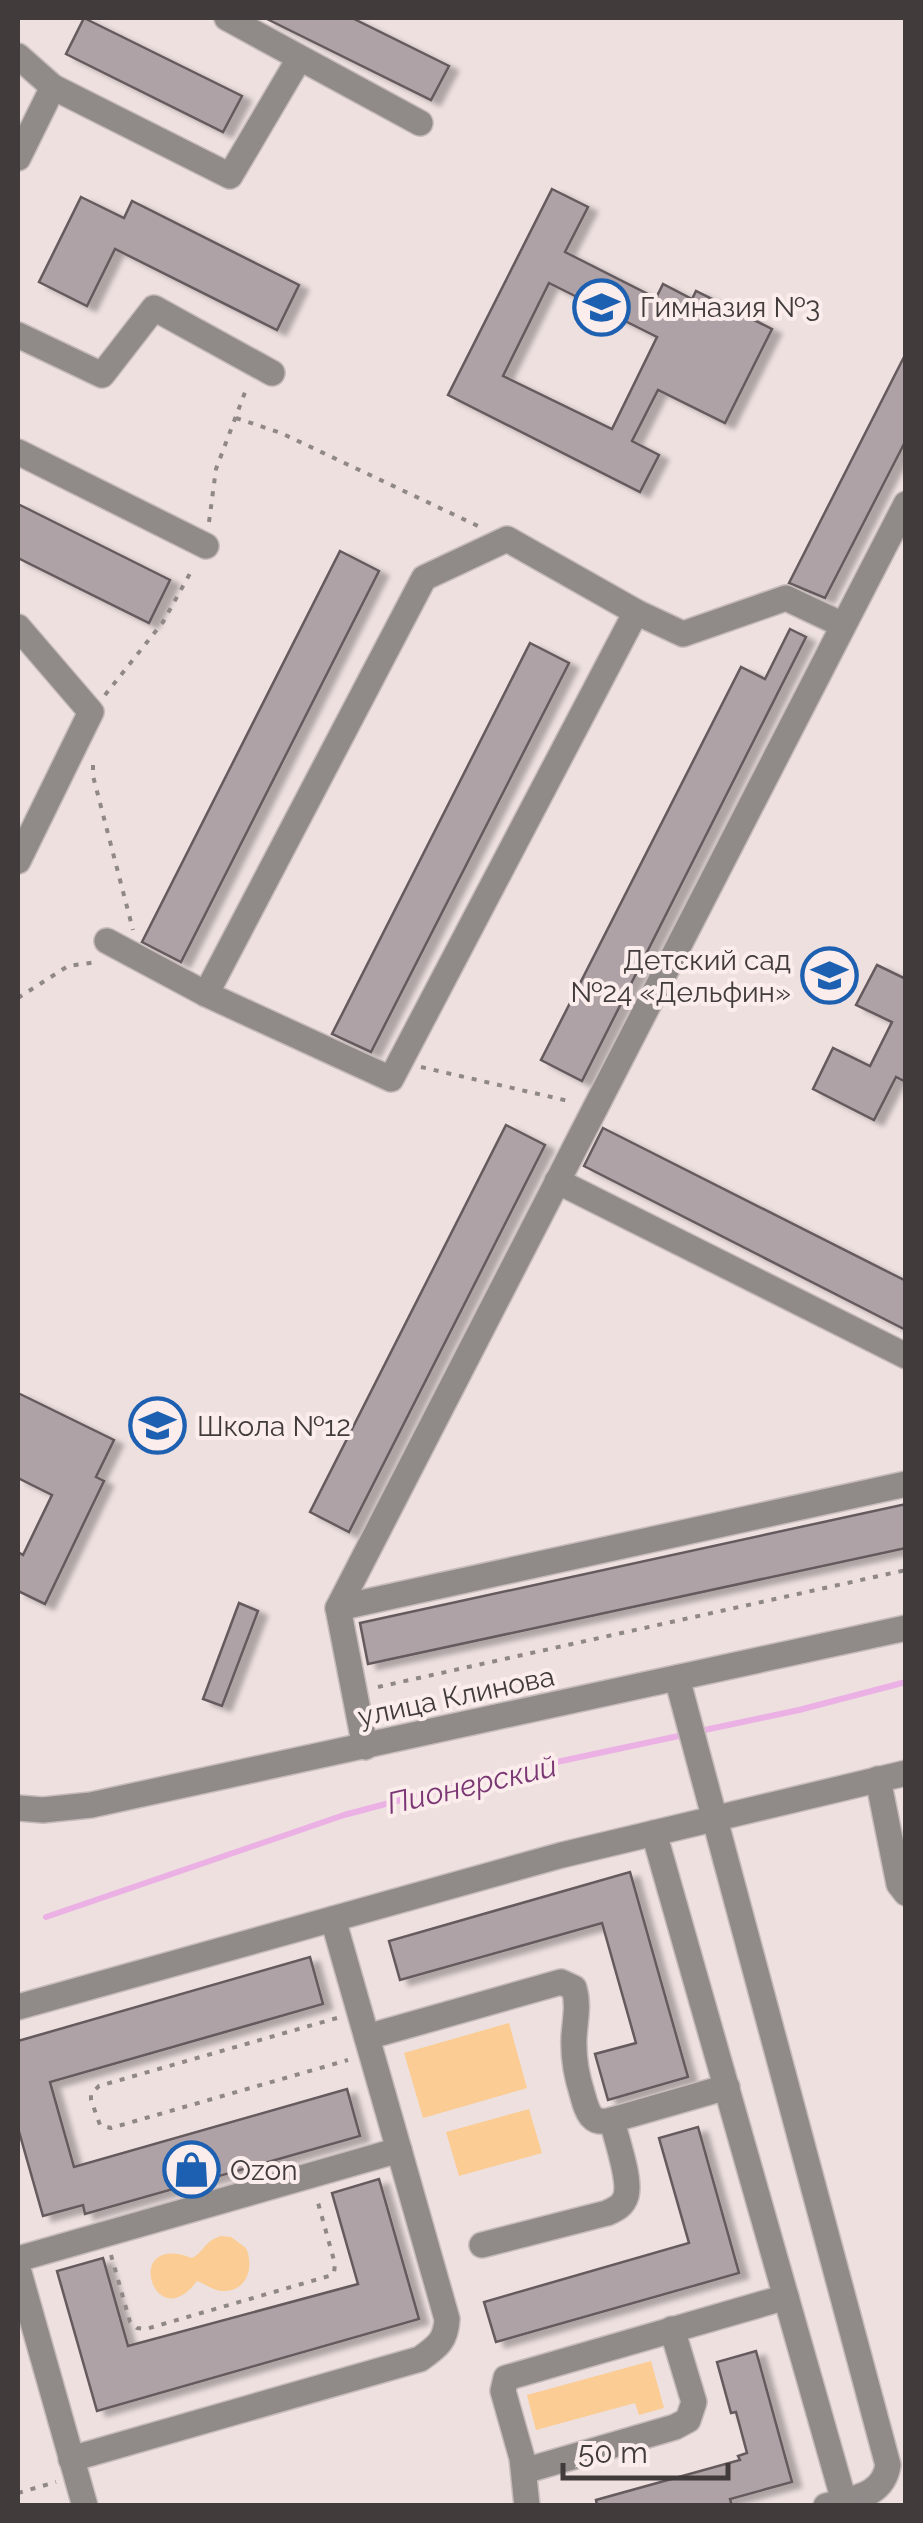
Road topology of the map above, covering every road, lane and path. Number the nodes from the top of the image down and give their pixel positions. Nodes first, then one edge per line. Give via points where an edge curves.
1 (227, 18) edge
2 (18, 56) edge
3 (300, 59) junction
4 (53, 87) junction
5 (420, 124) dead end
6 (18, 158) edge
7 (18, 335) edge
8 (264, 368) joint
9 (236, 418) junction
10 (18, 452) edge
11 (906, 504) edge
12 (507, 539) junction
13 (206, 546) junction
14 (636, 612) junction
15 (843, 625) junction
16 (18, 627) edge
17 (91, 712) junction
18 (93, 760) dead end
19 (18, 861) edge
20 (107, 942) dead end
21 (141, 960) junction
22 (206, 994) junction
23 (18, 998) edge
24 (402, 1061) junction
25 (596, 1106) junction
26 (558, 1181) junction
27 (906, 1356) edge
28 (906, 1484) edge
29 (906, 1570) edge
30 (338, 1608) junction
31 (906, 1628) edge
32 (677, 1678) junction
33 (354, 1692) junction
34 (365, 1746) junction
35 (906, 1772) edge
36 (878, 1779) junction
37 (18, 1808) edge
38 (714, 1818) junction
39 (654, 1833) junction
40 (906, 1894) edge
41 (333, 1918) junction
42 (18, 2008) edge
43 (366, 2034) junction
44 (726, 2087) junction
45 (612, 2120) junction
46 (399, 2150) junction
47 (310, 2176) junction
48 (105, 2234) junction
49 (482, 2244) dead end
50 (18, 2271) edge
51 (786, 2297) junction
52 (672, 2329) junction
53 (74, 2468) junction
54 (524, 2471) junction
55 (18, 2493) edge
56 (835, 2503) edge
57 (84, 2506) edge
58 (527, 2506) edge

1 - 3 street
2 - 4 street
3 - 4 street via 230,176
3 - 5 street
4 - 6 street
7 - 8 street via 102,375 154,308
8 - 9 path
9 - 12 path
9 - 13 path via 216,469
10 - 13 street
11 - 15 street
12 - 14 street
12 - 22 street via 424,578
13 - 17 path via 163,622
14 - 15 street via 683,634 786,598
14 - 24 street
15 - 25 street
16 - 17 street
17 - 19 street
18 - 21 path
20 - 21 street
21 - 22 street
21 - 23 path via 68,966
22 - 24 street via 391,1079
24 - 25 path
25 - 26 street
26 - 27 street
26 - 30 street
28 - 30 street
29 - 33 path
30 - 33 street
31 - 32 street, улица Клинова
32 - 34 street, улица Клинова
32 - 38 street
33 - 34 street
34 - 37 street, улица Клинова via 90,1805
35 - 36 street
36 - 38 street
36 - 40 street
38 - 39 street
38 - 56 street via 888,2465 874,2492
39 - 41 street
39 - 44 street
41 - 42 street
41 - 43 street
43 - 43 path via 110,2128 96,2120 90,2100 99,2086
43 - 45 street via 568,1984 577,1997 575,2070 586,2110 597,2122
43 - 46 street
44 - 45 street
44 - 51 street
45 - 49 street via 627,2193 618,2208
46 - 47 street
46 - 53 street via 447,2319 440,2346 420,2359
47 - 48 street
47 - 48 path via 334,2273 146,2329 130,2322
48 - 50 street
50 - 53 street
51 - 52 street
51 - 56 street
52 - 54 street via 694,2402 688,2420
52 - 54 street via 506,2378 503,2392
53 - 55 path
53 - 57 street
54 - 58 street

